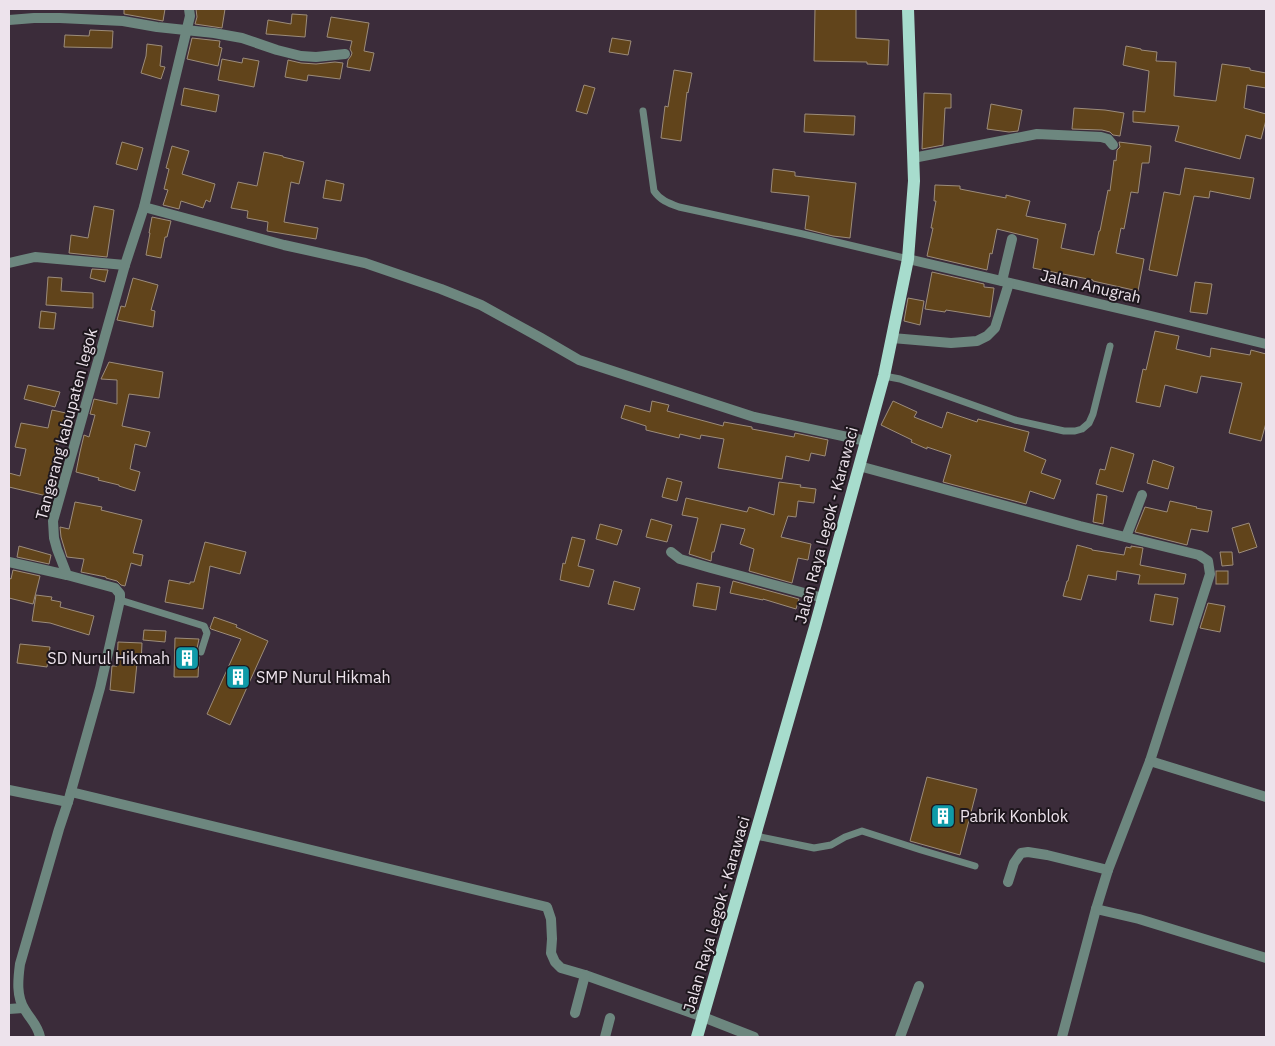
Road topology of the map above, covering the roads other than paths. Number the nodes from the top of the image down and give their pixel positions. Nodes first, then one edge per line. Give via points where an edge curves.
1 (189, 9) edge
2 (908, 9) edge
3 (9, 20) edge
4 (186, 30) junction
5 (346, 54) dead end
6 (643, 111) dead end
7 (1113, 145) dead end
8 (914, 158) junction
9 (144, 207) junction
10 (1012, 238) dead end
11 (908, 259) junction
12 (9, 262) edge
13 (124, 265) junction
14 (1005, 282) junction
15 (892, 338) junction
16 (1266, 344) edge
17 (1110, 346) dead end
18 (884, 376) junction
19 (866, 441) junction
20 (859, 466) junction
21 (1142, 495) dead end
22 (1126, 537) junction
23 (671, 552) dead end
24 (9, 562) edge
25 (67, 575) junction
26 (823, 598) junction
27 (120, 600) junction
28 (201, 652) dead end
29 (1150, 761) junction
30 (9, 790) edge
31 (69, 797) junction
32 (1266, 797) edge
33 (756, 836) junction
34 (975, 866) dead end
35 (1108, 870) junction
36 (1008, 882) dead end
37 (1096, 909) junction
38 (1266, 958) edge
39 (585, 975) junction
40 (919, 986) dead end
41 (23, 1008) junction
42 (9, 1009) edge
43 (575, 1012) dead end
44 (610, 1018) dead end
45 (704, 1018) junction
46 (40, 1037) edge
47 (605, 1037) edge
48 (697, 1037) edge
49 (754, 1037) edge
50 (900, 1037) edge
51 (1062, 1037) edge

1 - 4 street, Tangerang kabupaten legok
2 - 8 main road, Jalan Raya Legok - Karawaci
3 - 4 street via 123,21
4 - 5 street via 242,38 301,56
4 - 9 street, Tangerang kabupaten legok
6 - 11 lane via 654,191 664,201
7 - 8 street via 1108,139 1037,134
8 - 11 main road, Jalan Raya Legok - Karawaci
9 - 13 street, Tangerang kabupaten legok
9 - 19 street via 365,263 481,305 579,360 754,417
10 - 14 street
11 - 14 street, Jalan Anugrah
11 - 15 main road, Jalan Raya Legok - Karawaci
12 - 13 street via 35,257
13 - 25 street, Tangerang kabupaten legok via 53,521 56,549
14 - 15 street via 995,328 977,342
14 - 16 street, Jalan Anugrah
15 - 18 main road, Jalan Raya Legok - Karawaci
17 - 18 lane via 1093,414 1089,423 1075,431 1015,420
18 - 19 main road, Jalan Raya Legok - Karawaci
19 - 20 main road, Jalan Raya Legok - Karawaci
20 - 22 street
20 - 26 main road, Jalan Raya Legok - Karawaci
21 - 22 street
22 - 29 street via 1199,555 1208,561 1210,574
23 - 26 street via 680,559
24 - 25 street
25 - 27 street via 115,588
26 - 33 main road, Jalan Raya Legok - Karawaci
27 - 28 lane via 204,626 207,632
27 - 31 street via 100,688
29 - 32 street
29 - 35 street
30 - 31 street
31 - 39 street via 546,907 551,919 551,953 555,962 561,968
31 - 41 street via 20,964 18,984
33 - 34 lane via 814,848 831,845 862,831
33 - 45 main road, Jalan Raya Legok - Karawaci
35 - 36 street via 1028,852 1021,853 1014,863
35 - 37 street
37 - 38 street
37 - 51 street
39 - 43 street
39 - 45 street
40 - 50 street
41 - 42 street
41 - 46 street
44 - 47 street
45 - 48 main road, Jalan Raya Legok - Karawaci
45 - 49 street

